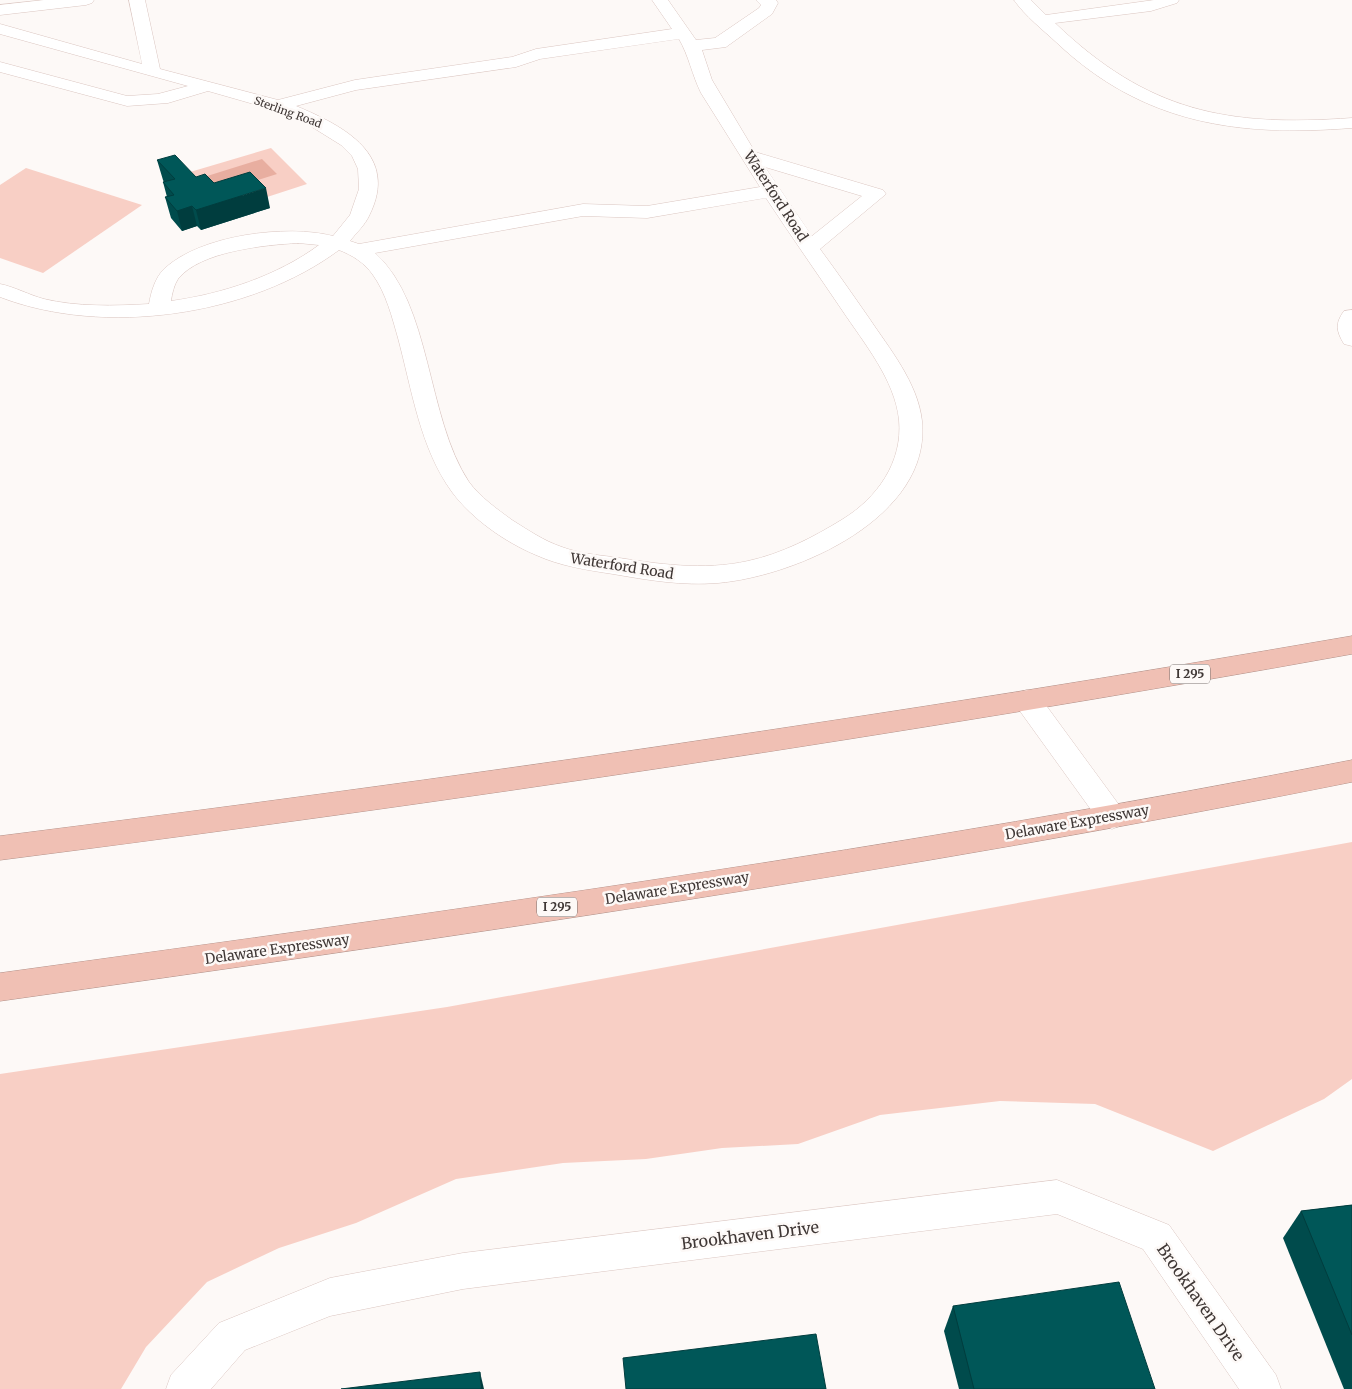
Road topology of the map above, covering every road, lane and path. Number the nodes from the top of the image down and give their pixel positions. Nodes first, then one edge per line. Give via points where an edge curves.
1 (86, 0) edge
2 (137, 0) edge
3 (660, 0) edge
4 (764, 0) edge
5 (1022, 0) edge
6 (1171, 0) edge
7 (0, 10) edge
8 (1043, 20) junction
9 (0, 29) edge
10 (688, 40) junction
11 (0, 67) edge
12 (152, 72) junction
13 (206, 86) junction
14 (276, 106) junction
15 (1352, 123) edge
16 (749, 156) junction
17 (772, 191) junction
18 (347, 246) junction
19 (810, 247) junction
20 (0, 290) edge
21 (159, 309) junction
22 (1352, 316) edge
23 (1352, 339) edge
24 (1352, 645) edge
25 (1027, 700) junction
26 (1352, 771) edge
27 (1112, 817) junction
28 (0, 848) edge
29 (0, 987) edge
30 (185, 1389) edge
31 (1262, 1389) edge

1 - 7 street
2 - 12 street
3 - 10 street, Waterford Road
4 - 10 street via 770,3 766,11 720,42
5 - 8 street
6 - 8 street
8 - 15 street via 1119,84 1170,107 1206,117 1263,125
9 - 12 street, Sterling Road
10 - 14 street via 536,54 516,62 354,85
10 - 16 street, Waterford Road via 703,79
11 - 13 street via 127,101 164,99
12 - 13 street, Sterling Road
13 - 14 street, Sterling Road
14 - 18 street, Sterling Road via 329,128 349,141 362,156 368,168 368,196 353,225
16 - 17 street, Waterford Road
16 - 19 street via 876,194
17 - 18 street via 647,212 583,210
17 - 19 street, Waterford Road
18 - 19 street, Waterford Road via 369,258 386,277 441,450 461,489 484,510 550,552 647,572 689,576 735,573 767,565 816,546 865,516 889,492 901,470 909,448 911,421 907,403 883,355
18 - 21 street, Sterling Road via 324,253 259,285 225,296
18 - 21 street via 284,236 258,239 193,258 169,275
20 - 21 street, Sterling Road via 42,304 94,310
22 - 23 street via 1348,319 1347,328
24 - 25 highway, I 295
25 - 27 street
25 - 28 highway, I 295 via 737,748 342,805
26 - 27 highway, Delaware Expressway / I 295
27 - 29 highway, Delaware Expressway / I 295 via 658,892
30 - 31 street, Brookhaven Drive via 232,1336 330,1297 463,1271 1057,1197 1156,1237

